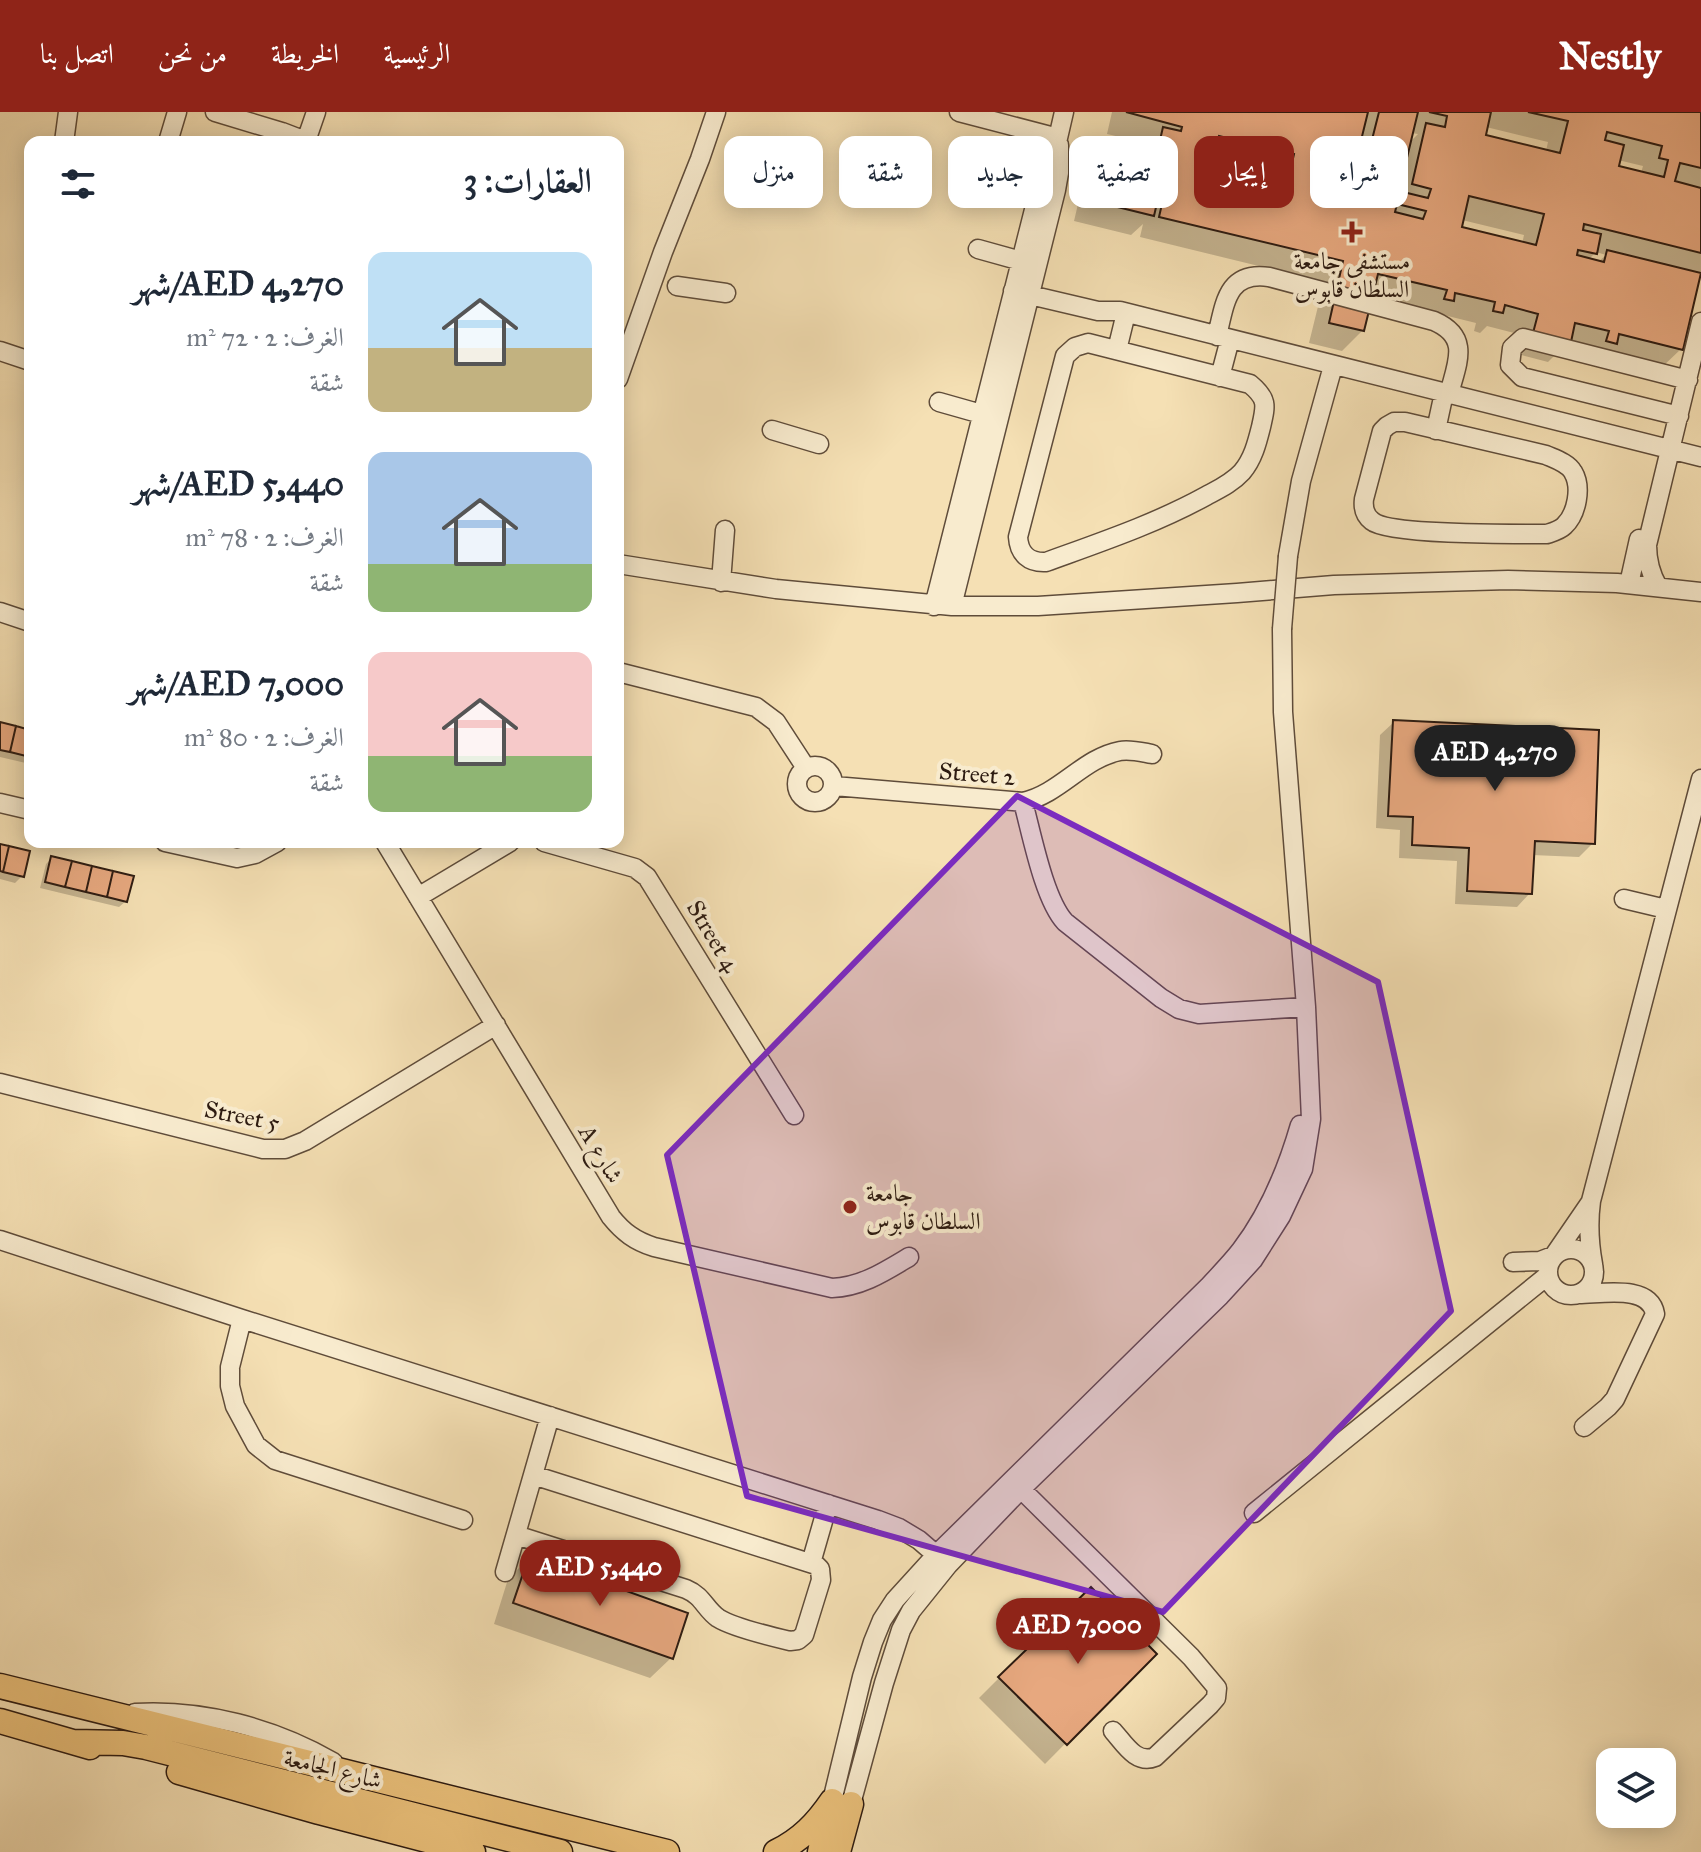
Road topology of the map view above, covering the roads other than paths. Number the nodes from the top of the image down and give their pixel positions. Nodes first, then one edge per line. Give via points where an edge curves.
1 (68, 112) edge
2 (177, 112) edge
3 (215, 112) edge
4 (316, 112) edge
5 (716, 112) edge
6 (959, 112) edge
7 (1064, 112) edge
8 (65, 136) edge
9 (170, 136) edge
10 (291, 136) edge
11 (309, 136) edge
12 (1058, 138) junction
13 (978, 249) dead end
14 (1023, 282) junction
15 (677, 286) dead end
16 (726, 293) dead end
17 (1123, 312) junction
18 (1700, 331) edge
19 (1224, 338) junction
20 (1117, 350) junction
21 (0, 351) edge
22 (24, 359) edge
23 (624, 362) edge
24 (1333, 366) junction
25 (1220, 377) junction
26 (1688, 380) junction
27 (1447, 393) junction
28 (939, 402) dead end
29 (1679, 416) junction
30 (991, 417) junction
31 (1547, 418) junction
32 (772, 430) dead end
33 (1436, 430) junction
34 (819, 444) dead end
35 (1666, 448) junction
36 (1538, 454) junction
37 (1701, 457) edge
38 (725, 530) dead end
39 (624, 565) edge
40 (721, 582) junction
41 (1629, 584) junction
42 (1658, 587) junction
43 (1701, 592) edge
44 (943, 606) junction
45 (0, 612) edge
46 (24, 620) edge
47 (624, 674) edge
48 (1152, 754) dead end
49 (806, 768) junction
50 (1701, 779) edge
51 (834, 786) junction
52 (1023, 802) junction
53 (0, 803) edge
54 (24, 809) edge
55 (192, 848) edge
56 (266, 848) edge
57 (389, 848) edge
58 (500, 848) edge
59 (565, 848) edge
60 (418, 897) junction
61 (1624, 899) dead end
62 (1666, 909) junction
63 (1306, 1007) junction
64 (496, 1025) junction
65 (1309, 1067) junction
66 (0, 1083) edge
67 (794, 1115) dead end
68 (1591, 1201) junction
69 (0, 1240) edge
70 (1554, 1255) junction
71 (909, 1257) dead end
72 (1593, 1265) junction
73 (1547, 1276) junction
74 (1622, 1292) junction
75 (1579, 1294) junction
76 (242, 1319) junction
77 (550, 1416) junction
78 (1584, 1427) dead end
79 (533, 1475) junction
80 (1021, 1489) junction
81 (828, 1504) junction
82 (1254, 1513) dead end
83 (463, 1520) dead end
84 (516, 1535) junction
85 (942, 1560) junction
86 (811, 1563) junction
87 (505, 1572) dead end
88 (0, 1686) edge
89 (0, 1721) edge
90 (1113, 1731) dead end
91 (74, 1742) junction
92 (842, 1803) junction
93 (467, 1851) edge
94 (560, 1852) edge
95 (667, 1852) edge
96 (776, 1852) edge
97 (820, 1852) edge
98 (838, 1852) edge
99 (857, 1852) edge

1 - 8 lane
2 - 9 lane
3 - 10 lane
4 - 11 lane
5 - 23 lane
6 - 12 lane
7 - 12 lane
12 - 14 lane via 1044,170
12 - 14 lane via 1056,190
13 - 14 lane
14 - 17 lane via 1098,311
14 - 30 lane
15 - 16 lane
17 - 19 lane
17 - 20 lane
18 - 26 lane
19 - 24 lane
19 - 25 lane
19 - 27 lane via 1230,290 1254,275 1269,277 1446,326 1459,349
20 - 25 lane
20 - 25 lane via 1088,343 1065,356 1018,537 1029,560 1046,562 1179,511 1242,472 1256,445 1265,404 1250,384
21 - 22 lane
24 - 27 lane
24 - 63 lane, bridge via 1301,481 1282,629 1283,712
26 - 29 lane
26 - 29 lane via 1523,338 1512,348 1510,365 1522,377
27 - 31 lane
27 - 33 lane
28 - 30 lane
29 - 35 lane
30 - 44 lane
31 - 35 lane
31 - 36 lane
32 - 34 lane
33 - 36 lane
33 - 36 lane via 1394,422 1382,431 1363,507 1372,522 1412,530 1547,534 1562,528 1572,516 1578,489 1573,471
35 - 37 lane
35 - 41 lane
35 - 42 lane via 1647,545
38 - 40 lane
39 - 40 lane
40 - 44 lane
41 - 42 lane
41 - 44 lane via 1508,580 1334,585 1038,606
42 - 43 lane
45 - 46 lane
47 - 49 lane via 756,707 776,722
48 - 52 lane, Street 2 via 1106,755 1044,796
49 - 51 lane via 825,768
49 - 51 lane via 797,779 803,798 822,801
50 - 62 lane
51 - 52 lane, Street 2
52 - 63 lane via 1058,915 1161,998 1199,1014
53 - 54 lane
55 - 56 lane via 237,858
57 - 60 lane, A شارع
58 - 60 lane
59 - 67 lane, Street 4 via 635,868 647,877
60 - 64 lane, A شارع
61 - 62 lane
62 - 68 lane
63 - 65 lane
64 - 66 lane, Street 5 via 285,1149 263,1149
64 - 71 lane, A شارع via 611,1217 641,1243 832,1288 861,1284
65 - 80 lane via 1311,1119 1303,1169 1253,1260
65 - 85 lane via 1289,1164 1241,1250
68 - 70 lane
68 - 72 lane
69 - 76 lane
70 - 72 lane via 1563,1249 1581,1250
70 - 73 lane
70 - 73 lane via 1513,1262
72 - 74 lane
72 - 75 lane via 1591,1283
73 - 75 lane via 1563,1294
73 - 82 lane
74 - 75 lane
74 - 78 lane via 1649,1300 1655,1314 1615,1399
76 - 77 lane
76 - 83 lane via 230,1386 256,1445 298,1469
77 - 79 lane
77 - 81 lane
79 - 84 lane
79 - 86 lane
80 - 85 lane
80 - 90 lane via 1217,1688 1210,1705 1148,1760 1135,1755
81 - 85 lane via 899,1528
81 - 86 lane
84 - 86 lane via 686,1589 723,1621 790,1641 804,1635 821,1580 820,1569
84 - 87 lane
85 - 92 lane via 901,1630
88 - 95 main road, شارع الجامعة
89 - 91 main road, شارع الجامعة
91 - 93 main road, شارع الجامعة
91 - 94 main road, شارع الجامعة via 146,1747
92 - 96 main road
92 - 97 main road
92 - 98 main road
92 - 99 main road

